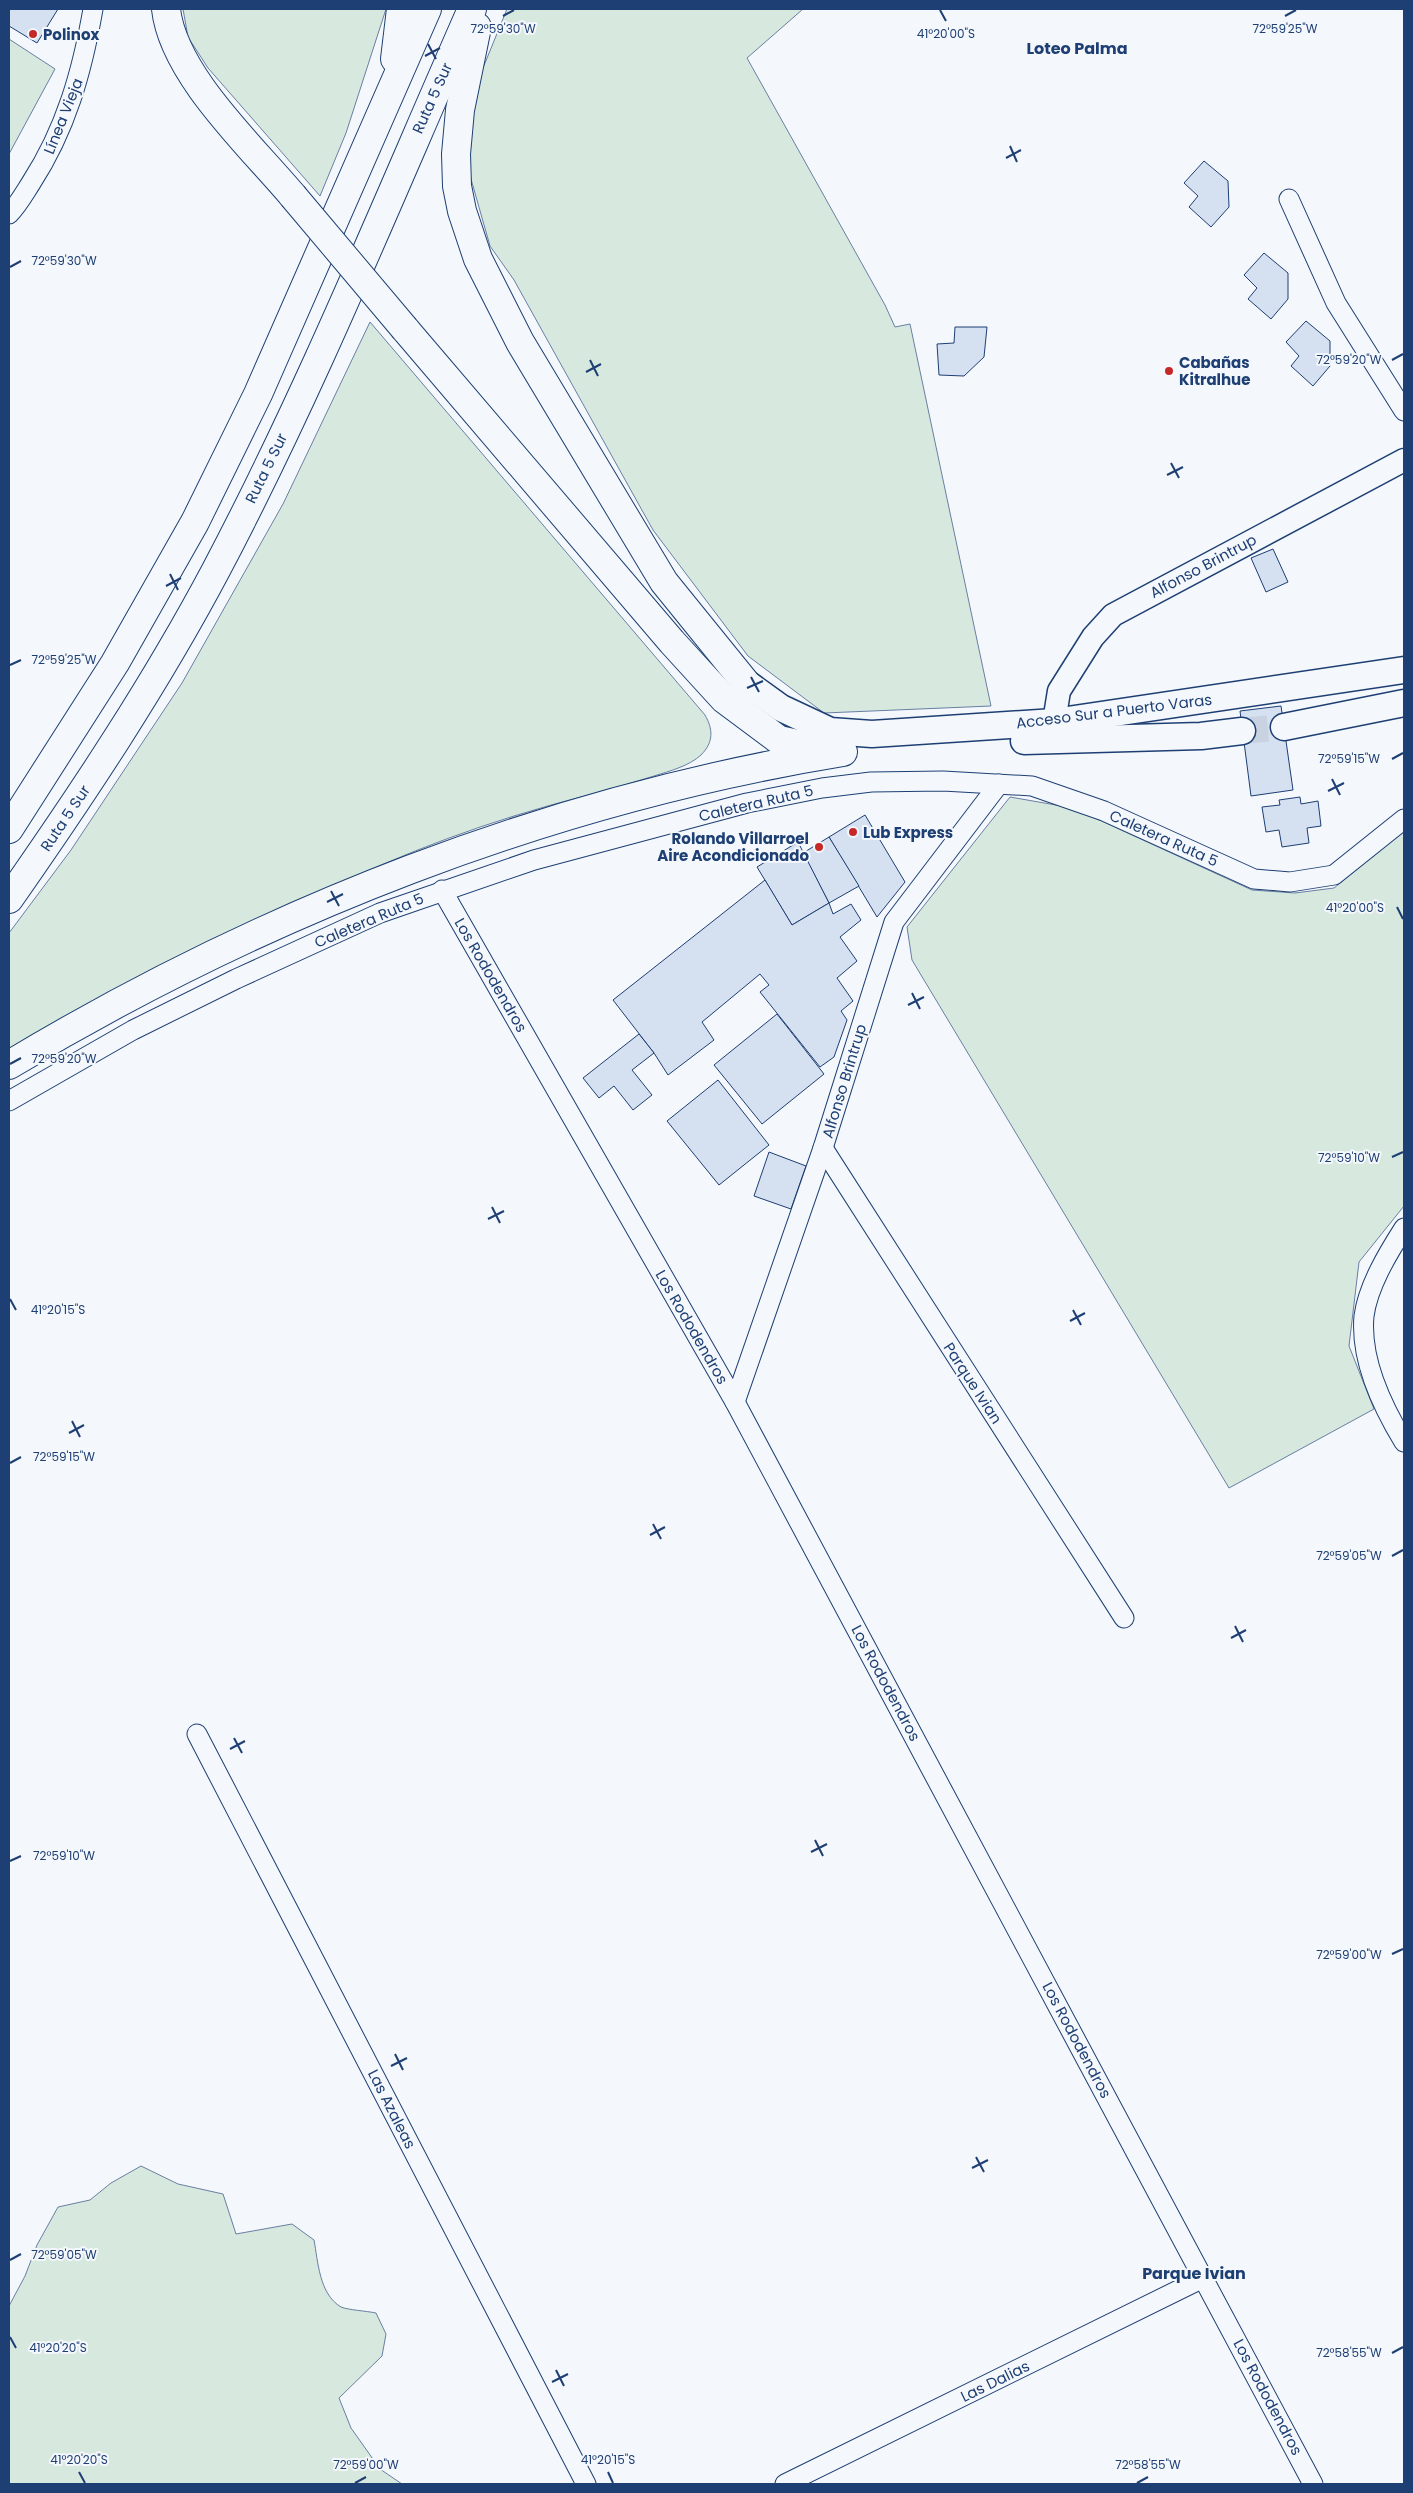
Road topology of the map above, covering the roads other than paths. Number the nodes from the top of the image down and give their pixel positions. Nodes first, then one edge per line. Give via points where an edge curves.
1 (93, 9) edge
2 (166, 9) edge
3 (401, 9) edge
4 (427, 9) edge
5 (472, 9) edge
6 (482, 9) edge
7 (387, 99) junction
8 (1289, 199) dead end
9 (9, 214) edge
10 (1404, 411) edge
11 (1404, 460) edge
12 (672, 642) junction
13 (1404, 670) edge
14 (745, 682) junction
15 (1404, 703) edge
16 (1054, 722) junction
17 (1284, 727) tunnel mouth
18 (1242, 731) tunnel mouth
19 (843, 752) junction
20 (998, 784) junction
21 (1404, 819) edge
22 (9, 830) edge
23 (442, 890) junction
24 (9, 899) edge
25 (9, 1065) edge
26 (9, 1101) edge
27 (823, 1148) junction
28 (1404, 1228) edge
29 (736, 1402) junction
30 (1404, 1442) edge
31 (1124, 1618) dead end
32 (198, 1734) dead end
33 (1205, 2277) junction
34 (586, 2484) edge
35 (785, 2484) edge
36 (1313, 2484) edge

1 - 9 street, Línea Vieja via 84,60 71,104 48,157
2 - 12 highway, bridge via 173,40 196,82
3 - 7 highway
4 - 7 highway
5 - 24 highway, Ruta 5 Sur via 297,405 216,570 100,767
6 - 14 highway via 460,110 456,154 462,210 478,259 520,342 664,582
7 - 22 highway via 261,385 195,522 116,663
8 - 10 street via 1336,303
11 - 16 street, Alfonso Brintrup via 1113,614 1093,637 1059,691
12 - 14 highway
12 - 19 highway via 724,698 779,740
13 - 16 main road, Acceso Sur a Puerto Varas
14 - 16 main road, Acceso Sur a Puerto Varas via 781,708 830,731 872,734
15 - 17 main road
18 - 19 main road, Acceso Sur a Puerto Varas via 1201,736 1031,741
19 - 25 highway via 767,765 629,798 468,848 313,909 230,946 121,1001
20 - 21 street, Caletera Ruta 5 via 1032,786 1060,795 1104,811 1254,878 1290,882 1334,875
20 - 23 street, Caletera Ruta 5 via 871,782 822,788 636,832
20 - 27 street, Alfonso Brintrup via 894,922
23 - 26 street, Caletera Ruta 5 via 380,913 236,979 133,1030
23 - 29 street, Los Rododendros
27 - 29 street, Alfonso Brintrup
27 - 31 street, Parque Ivian
28 - 30 street via 1372,1289 1364,1326 1367,1357 1376,1385
29 - 33 street, Los Rododendros
32 - 34 street, Las Azaleas
33 - 35 street, Las Dalias
33 - 36 street, Los Rododendros

